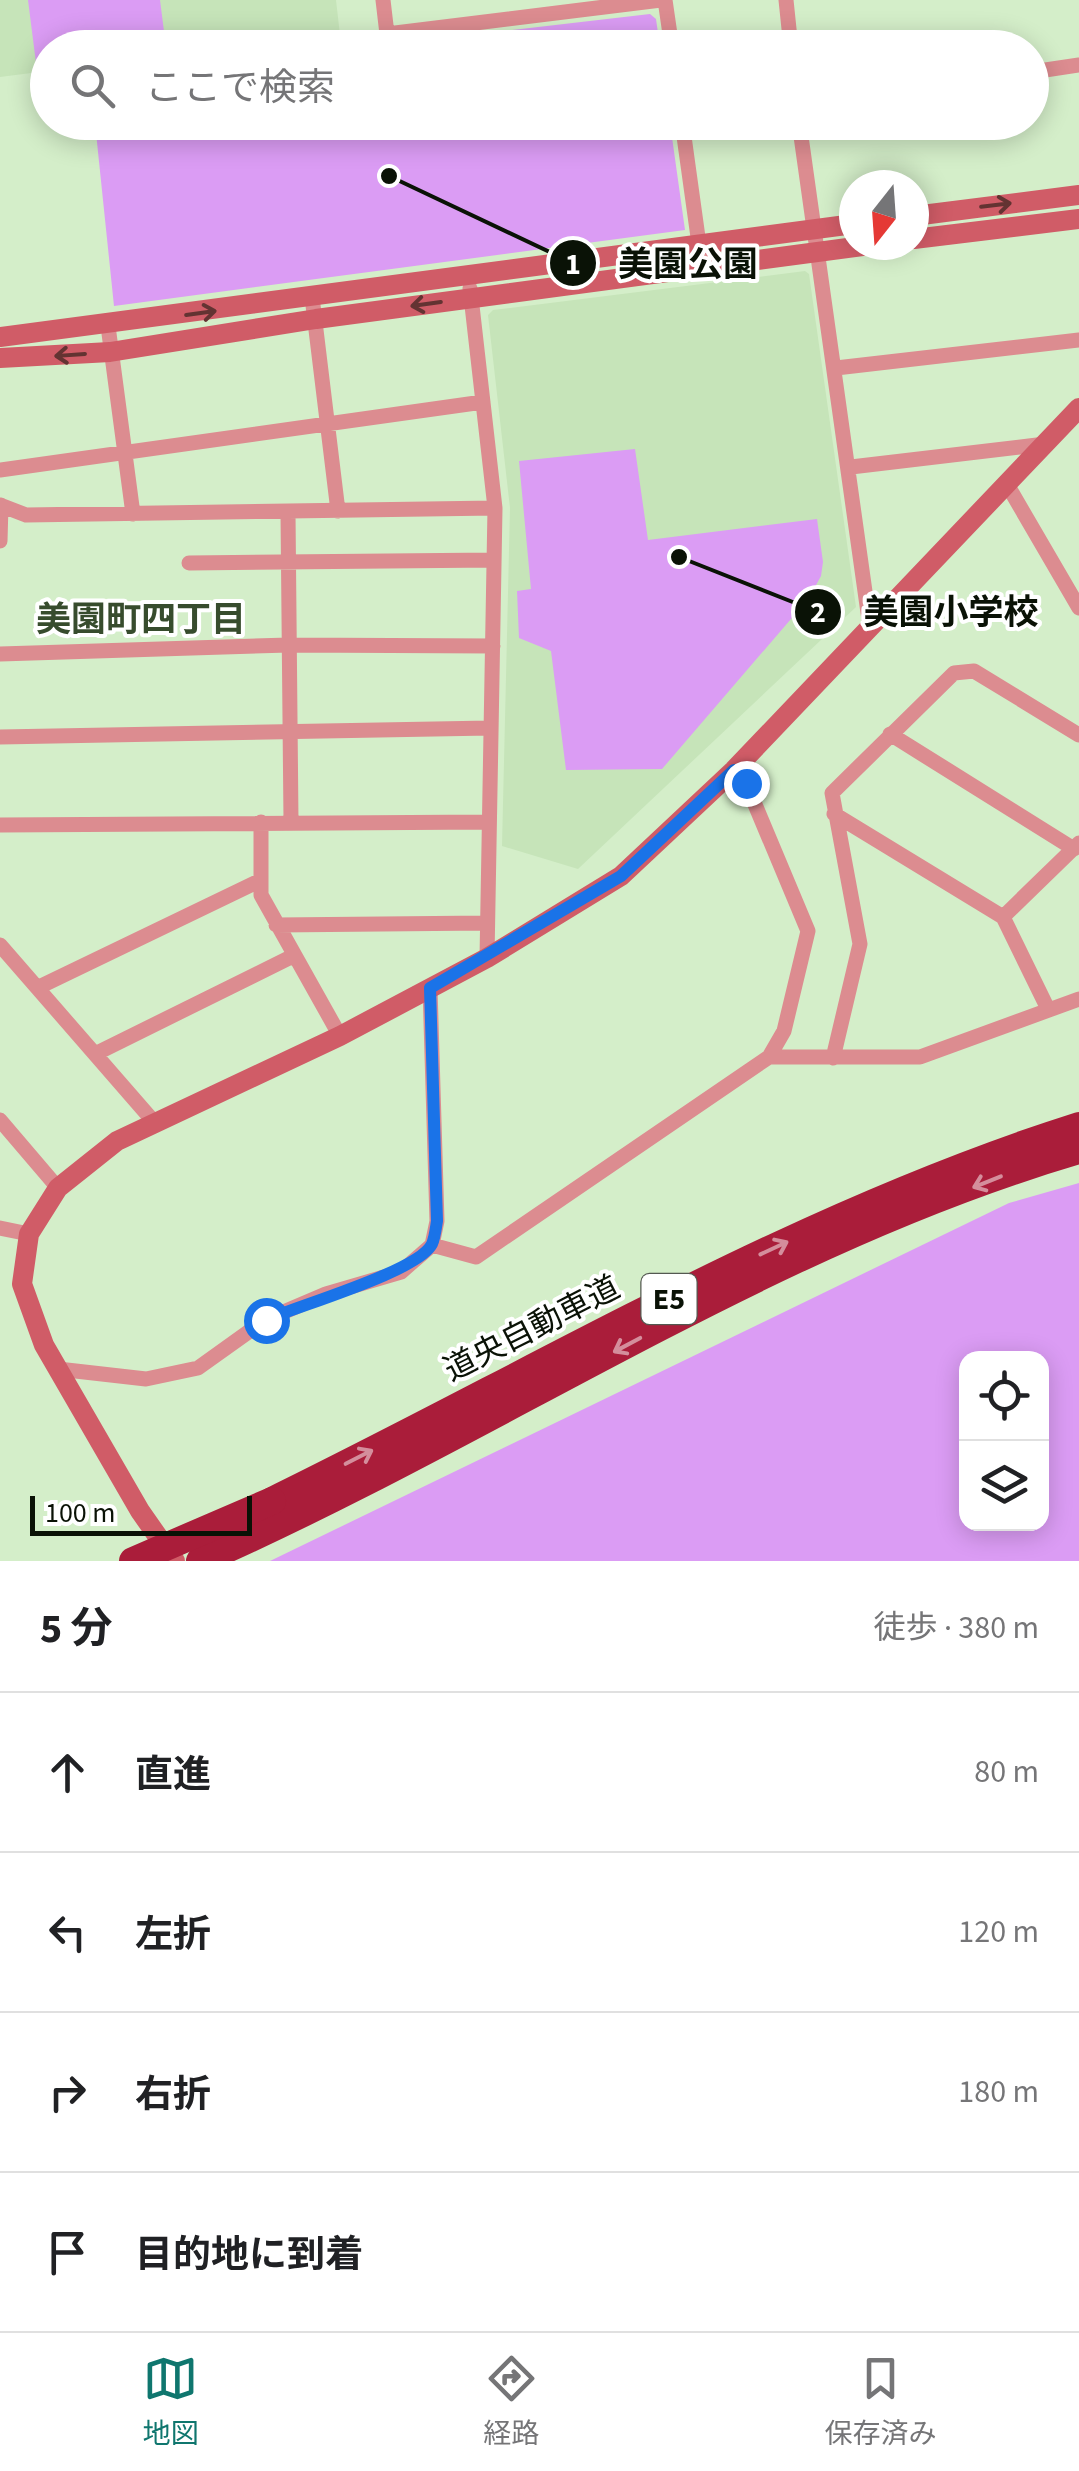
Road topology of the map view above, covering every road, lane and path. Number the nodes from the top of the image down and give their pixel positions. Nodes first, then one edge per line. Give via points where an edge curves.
1 (382, 0) edge
2 (663, 0) edge
3 (786, 0) edge
4 (582, 5) edge
5 (386, 30) edge
6 (414, 30) edge
7 (669, 30) edge
8 (788, 30) edge
9 (1079, 65) edge
10 (1049, 69) edge
11 (684, 140) edge
12 (803, 140) edge
13 (1079, 195) edge
14 (929, 214) edge
15 (1079, 218) edge
16 (839, 226) edge
17 (815, 228) junction
18 (929, 238) edge
19 (698, 243) junction
20 (839, 249) edge
21 (819, 252) junction
22 (702, 266) junction
23 (470, 288) junction
24 (312, 297) junction
25 (316, 319) junction
26 (108, 326) junction
27 (0, 337) edge
28 (1079, 340) edge
29 (110, 352) junction
30 (6, 360) edge
31 (836, 368) junction
32 (483, 402) junction
33 (1079, 408) edge
34 (330, 425) junction
35 (1045, 444) junction
36 (126, 452) junction
37 (851, 466) junction
38 (0, 470) edge
39 (1008, 486) junction
40 (0, 505) edge
41 (495, 508) junction
42 (338, 510) junction
43 (288, 513) junction
44 (133, 514) junction
45 (0, 540) edge
46 (494, 560) junction
47 (189, 563) dead end
48 (290, 563) junction
49 (1079, 608) edge
50 (870, 628) junction
51 (288, 646) junction
52 (493, 646) junction
53 (0, 654) edge
54 (490, 728) junction
55 (290, 731) junction
56 (890, 734) junction
57 (1079, 735) edge
58 (0, 738) edge
59 (734, 770) junction
60 (834, 814) junction
61 (290, 821) junction
62 (261, 822) junction
63 (488, 822) junction
64 (0, 826) edge
65 (1076, 846) edge
66 (259, 881) junction
67 (1003, 917) junction
68 (487, 923) junction
69 (276, 924) junction
70 (0, 945) edge
71 (293, 956) junction
72 (487, 958) junction
73 (39, 987) junction
74 (430, 988) junction
75 (1079, 999) edge
76 (1048, 1009) junction
77 (340, 1036) junction
78 (96, 1054) junction
79 (769, 1057) junction
80 (833, 1058) junction
81 (0, 1120) edge
82 (154, 1122) junction
83 (1079, 1126) edge
84 (1079, 1150) edge
85 (58, 1188) junction
86 (0, 1228) edge
87 (29, 1234) junction
88 (432, 1246) junction
89 (58, 1369) junction
90 (277, 1512) junction
91 (133, 1561) edge
92 (175, 1561) edge
93 (200, 1561) edge

1 - 5 street
2 - 4 street
2 - 7 street
3 - 8 street
4 - 6 street
9 - 10 street
11 - 19 street
12 - 17 street
14 -> 13 street
15 - 18 street
16 - 17 street
17 - 19 street
17 - 21 street
19 - 22 street
19 - 23 street
20 - 21 street
21 - 22 street
21 - 31 street
22 - 23 street
23 - 24 street
23 -> 25 street
23 - 32 street
24 - 25 street
26 -> 24 street
25 - 29 street
25 - 34 street
26 - 27 street
26 - 29 street
28 - 31 street
29 -> 30 street
29 - 36 street
31 - 37 street
32 - 34 street
32 - 41 street
33 - 35 street
34 - 36 street
34 - 42 street
35 - 37 street
35 - 39 street
36 - 38 street
36 - 44 street
37 - 50 street
39 - 49 street
39 - 50 street
40 - 44 street via 26,515
40 - 45 street
41 - 42 street
41 - 46 street
42 - 43 street
43 - 44 street
43 - 48 street
46 - 48 street
46 - 52 street
47 - 48 street
48 - 51 street
50 - 59 street
51 - 52 street
51 - 53 street
51 - 55 street
52 - 54 street
54 - 55 street
54 - 63 street
55 - 58 street
55 - 61 street
56 - 57 street via 954,673 974,671
56 - 60 street via 832,793
56 - 65 street
59 - 72 street via 621,876
59 - 79 street via 746,783 808,931 784,1030
60 - 67 street
60 - 80 street via 860,944
61 - 62 street
61 - 63 street
62 - 64 street
62 - 66 street
63 - 68 street
65 - 67 street
66 - 69 street
66 - 73 street
67 - 76 street
68 - 69 street
68 - 72 street
69 - 71 street
70 - 73 street
71 - 77 street
71 - 78 street
72 - 74 street
73 - 78 street
74 - 77 street
74 - 88 street via 437,1221
75 - 76 street
76 - 80 street via 920,1057
77 - 82 street
78 - 82 street
79 - 80 street
79 - 88 street via 476,1257
81 - 85 street
82 - 85 street via 116,1141
90 -> 83 highway, 道央自動車道 / E5 via 691,1287 854,1210
84 -> 90 highway, 道央自動車道 / E5 via 865,1231 705,1303
85 - 87 street
86 - 87 street
87 - 89 street via 22,1284
88 - 89 street via 402,1272 266,1320 198,1368 146,1379
89 - 92 street
90 - 91 highway, 道央自動車道 / E5, bridge
90 - 93 highway, 道央自動車道 / E5

